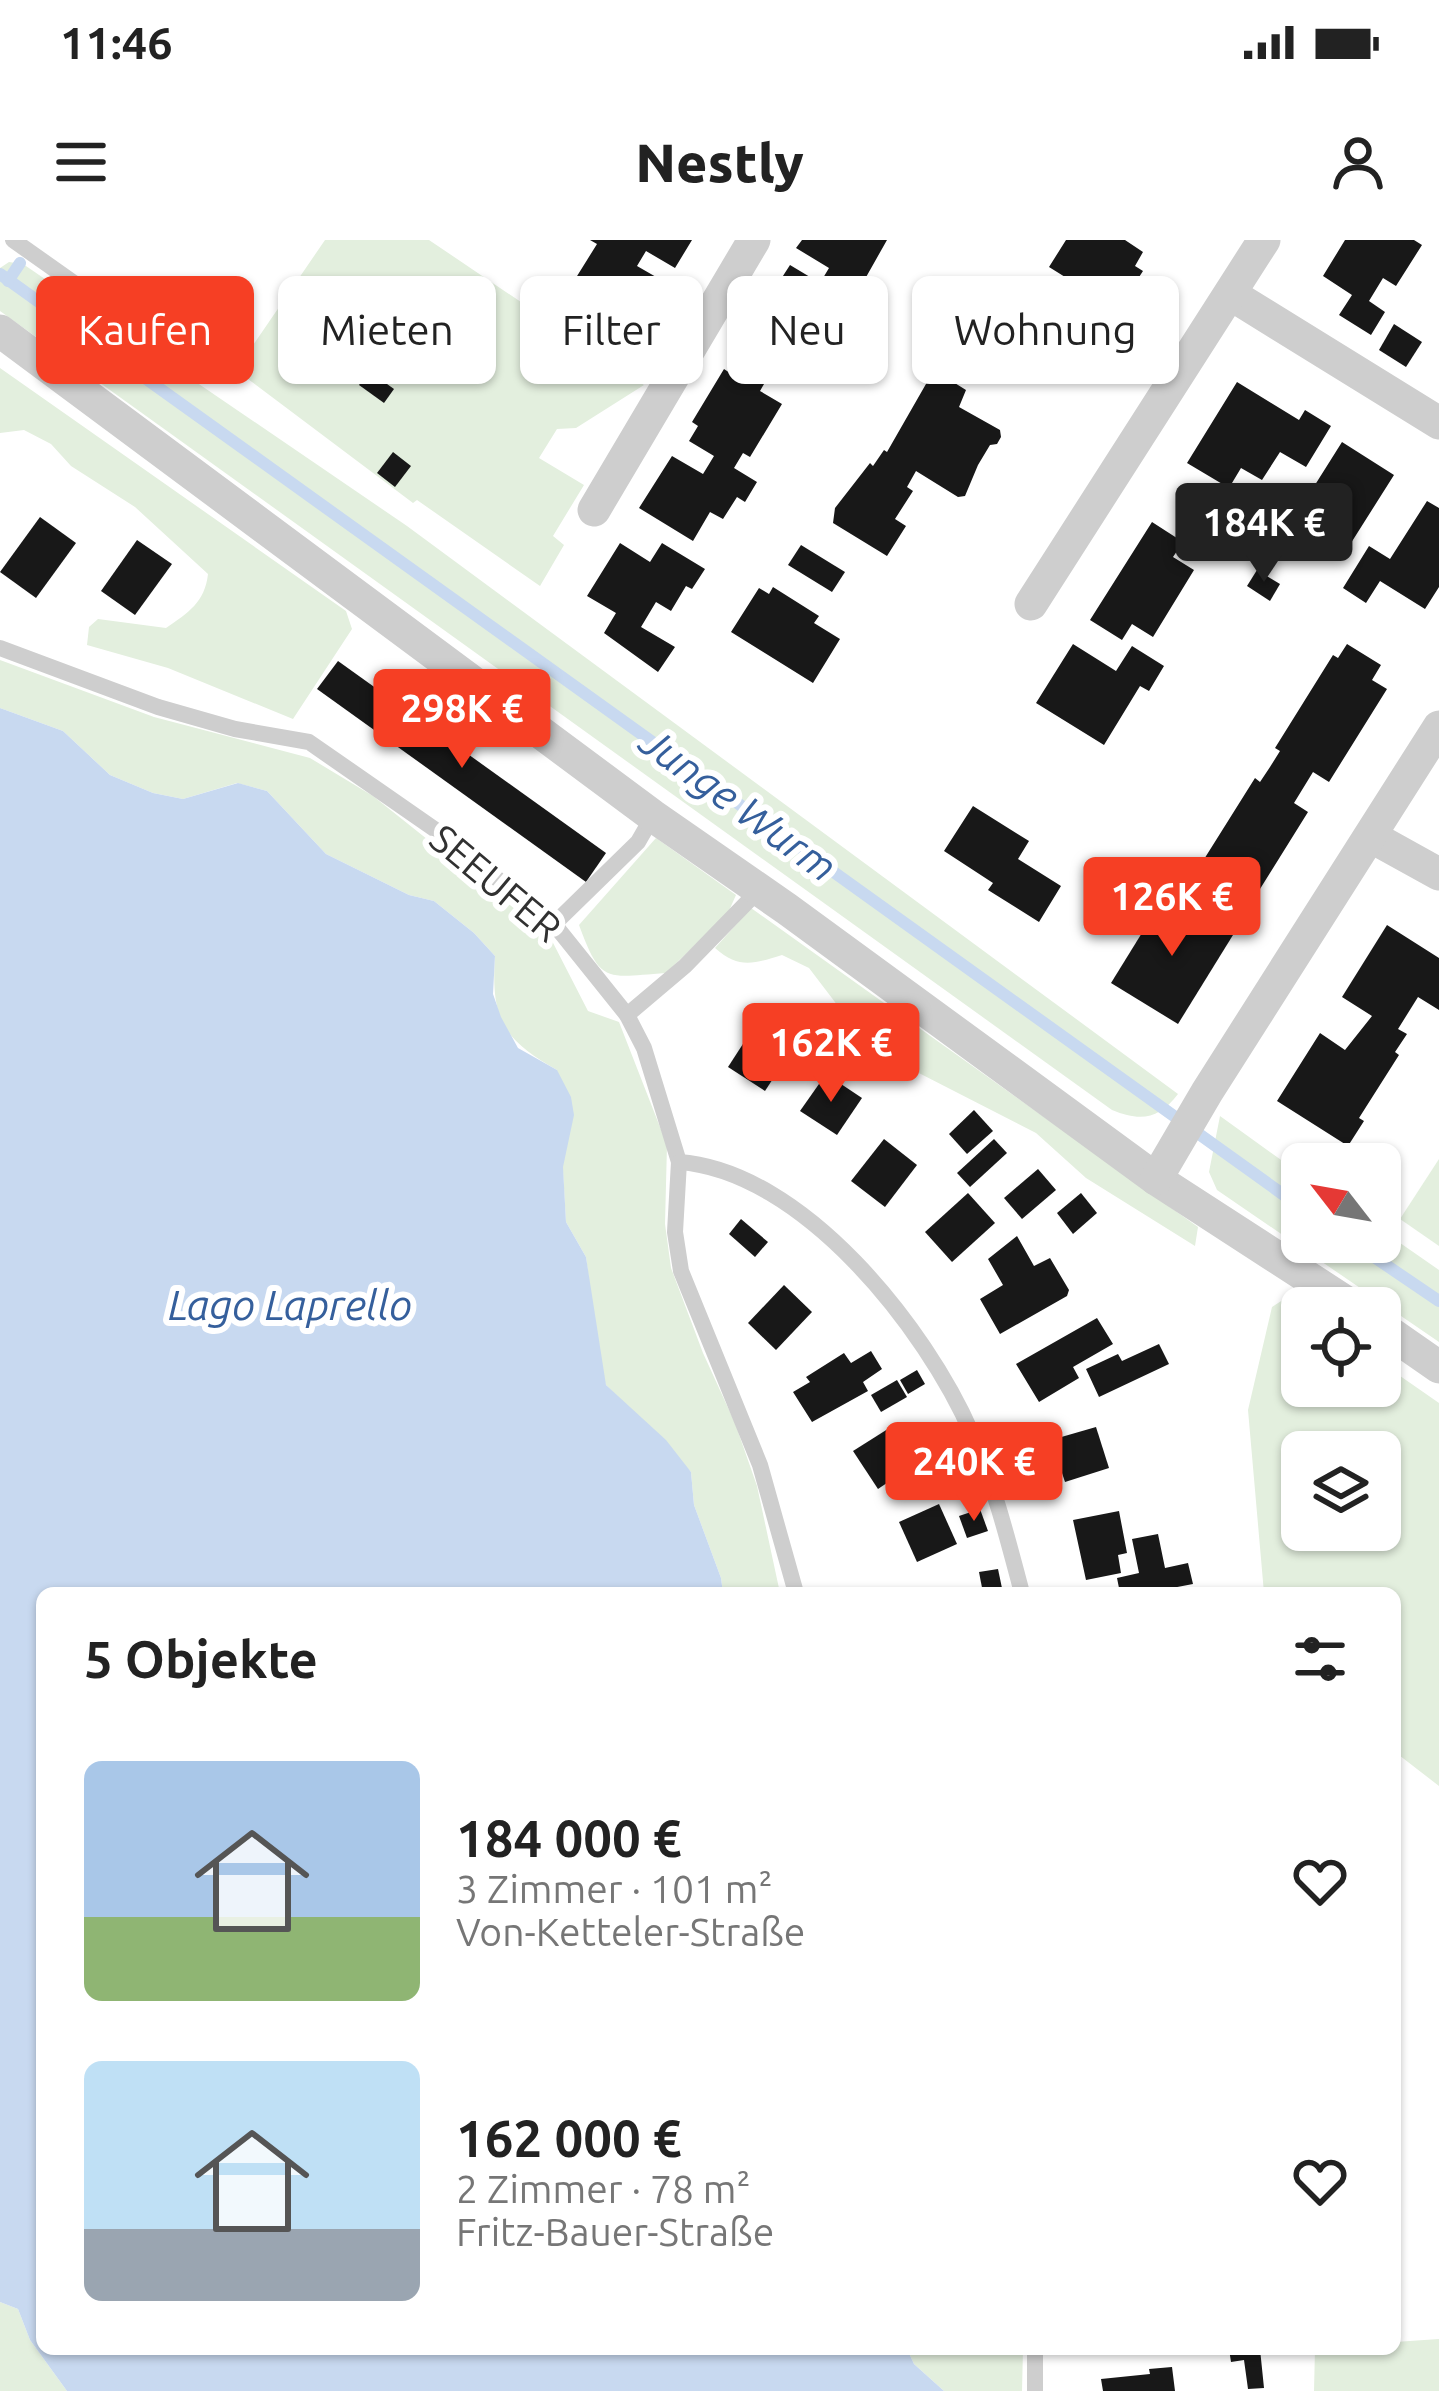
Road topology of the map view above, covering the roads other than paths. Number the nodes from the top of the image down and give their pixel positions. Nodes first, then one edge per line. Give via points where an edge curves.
1 (13, 240) edge
2 (754, 240) edge
3 (1256, 243) edge
4 (64, 276) edge
5 (1232, 295) junction
6 (0, 331) edge
7 (1439, 423) edge
8 (594, 510) dead end
9 (1031, 604) dead end
10 (0, 648) edge
11 (1439, 727) edge
12 (653, 816) junction
13 (1372, 837) junction
14 (1439, 874) edge
15 (758, 891) junction
16 (554, 924) junction
17 (628, 1015) junction
18 (679, 1162) junction
19 (1156, 1179) junction
20 (1323, 1287) edge
21 (1401, 1340) edge
22 (1439, 1367) edge
23 (794, 1587) edge
24 (1021, 1587) edge
25 (1035, 2355) edge
26 (1034, 2391) edge

1 - 4 lane
2 - 8 street
3 - 5 street
5 - 7 street
5 - 9 street
6 - 12 street
10 - 16 lane, SEEUFER via 158,707 309,742
11 - 13 street
12 - 15 street
12 - 16 lane via 638,842
13 - 14 street
13 - 19 street
15 - 17 lane
15 - 19 street
16 - 17 lane, SEEUFER
17 - 18 lane, SEEUFER
18 - 23 lane, SEEUFER via 681,1271 760,1465
18 - 24 lane via 742,1178 799,1212 906,1324 972,1435
19 - 20 street
21 - 22 street
25 - 26 lane

